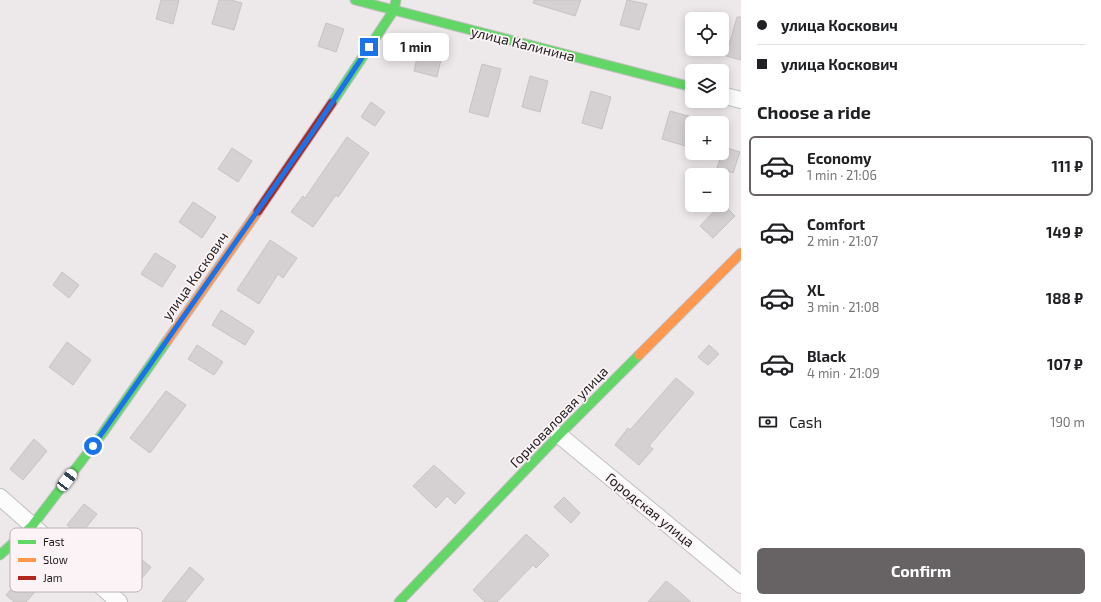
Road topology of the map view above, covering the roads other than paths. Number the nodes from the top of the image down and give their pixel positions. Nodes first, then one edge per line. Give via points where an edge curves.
1 (355, 0) edge
2 (396, 0) edge
3 (394, 10) junction
4 (685, 85) edge
5 (729, 97) edge
6 (741, 100) edge
7 (741, 253) edge
8 (560, 435) junction
9 (0, 497) edge
10 (32, 526) junction
11 (34, 528) edge
12 (10, 546) edge
13 (0, 555) edge
14 (741, 585) edge
15 (108, 592) edge
16 (119, 602) edge
17 (399, 602) edge

1 - 3 street, улица Калинина
2 - 3 street, улица Коскович
3 - 4 street, улица Калинина
3 - 10 street, улица Коскович via 312,133 102,434
5 - 6 street
7 - 8 street, Горноваловая улица
8 - 14 street, Городская улица
8 - 17 street, Горноваловая улица
9 - 10 street
10 - 11 street
12 - 13 street, улица Коскович
15 - 16 street

